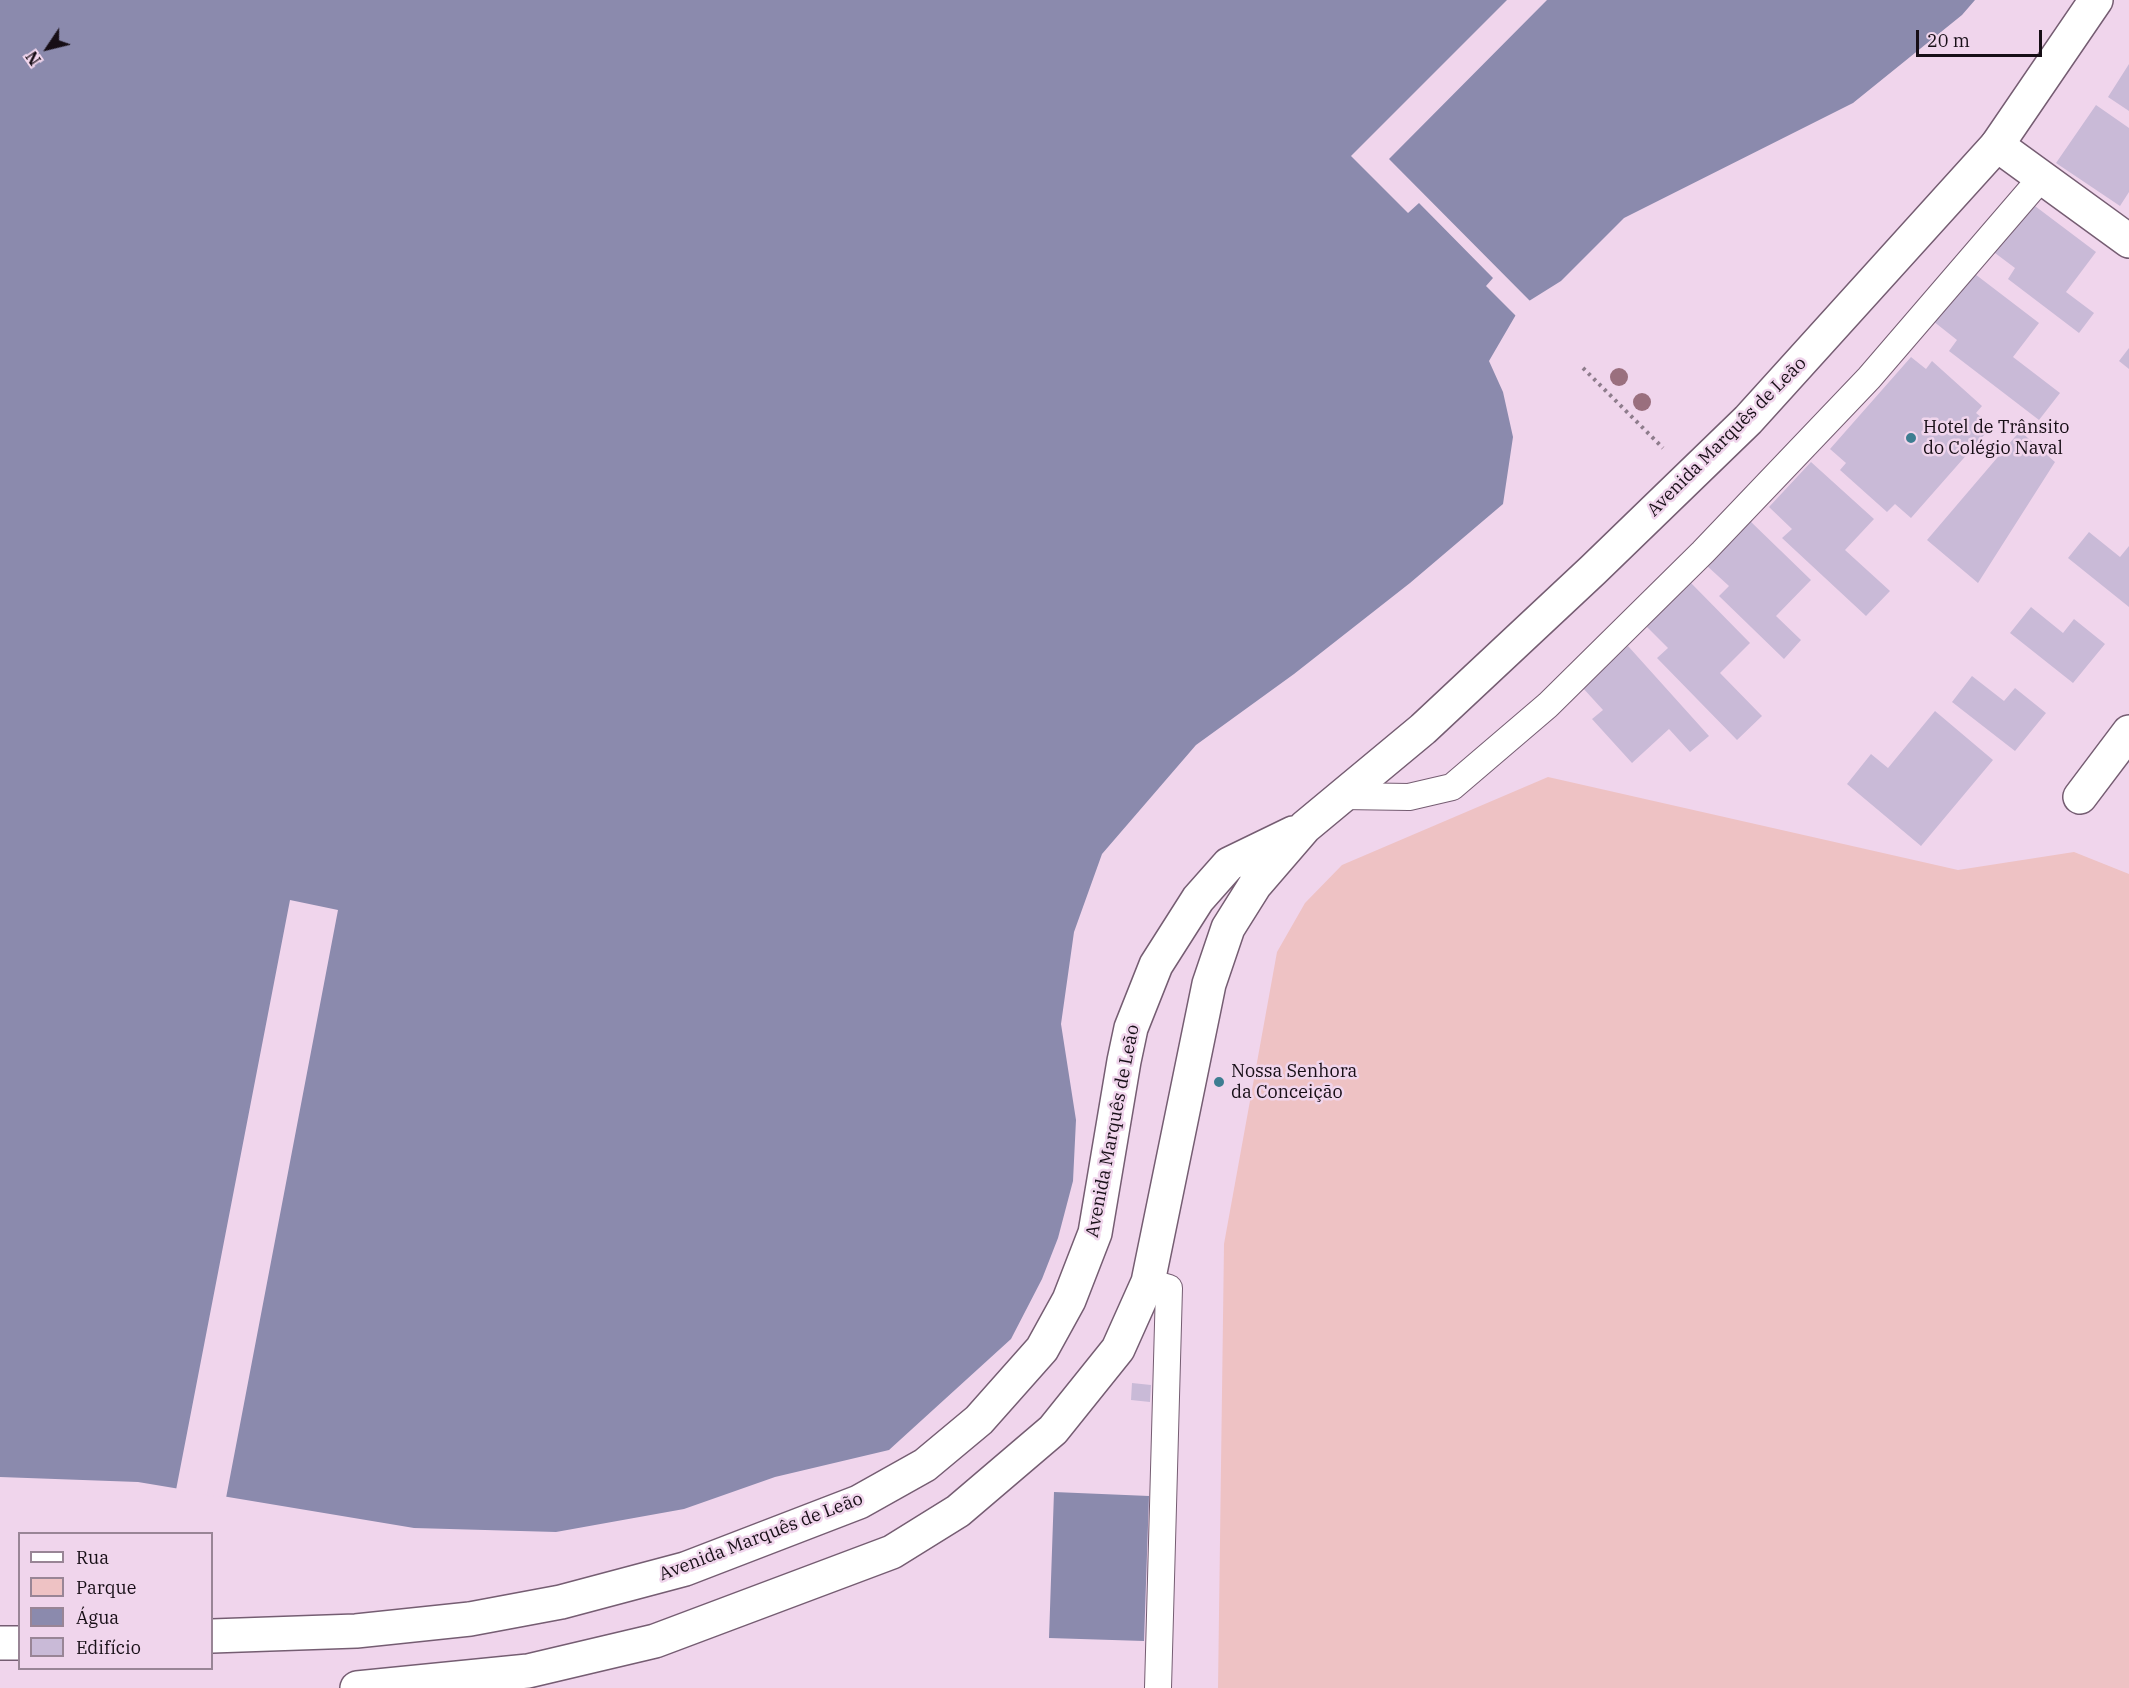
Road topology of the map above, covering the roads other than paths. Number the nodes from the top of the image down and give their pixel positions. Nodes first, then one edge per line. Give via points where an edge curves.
1 (2096, 0) edge
2 (1997, 145) junction
3 (2042, 177) junction
4 (2129, 241) edge
5 (2129, 732) edge
6 (1342, 796) junction
7 (2080, 797) dead end
8 (1305, 826) junction
9 (1148, 1282) junction
10 (213, 1636) edge
11 (0, 1643) edge
12 (18, 1643) edge
13 (357, 1688) edge
14 (1158, 1688) edge

1 - 2 main road, Avenida Marquês de Leão
2 - 3 main road
2 - 6 main road, Avenida Marquês de Leão via 1815,348 1690,476 1423,729
3 - 4 main road
3 - 6 lane via 1869,378 1548,705 1452,787 1409,797
5 - 7 main road
6 - 8 main road, Avenida Marquês de Leão
8 - 9 main road, Avenida Marquês de Leão via 1255,885 1228,928 1209,984
8 - 10 main road, Avenida Marquês de Leão via 1229,864 1198,899 1156,965 1131,1028 1095,1233 1069,1300 1042,1349 979,1420 925,1465 859,1503 685,1569 561,1602 470,1619 356,1631
9 - 13 main road, Avenida Marquês de Leão via 1118,1348 1053,1430 957,1511 892,1552 655,1641 528,1671
9 - 14 lane via 1169,1288
11 - 12 main road

